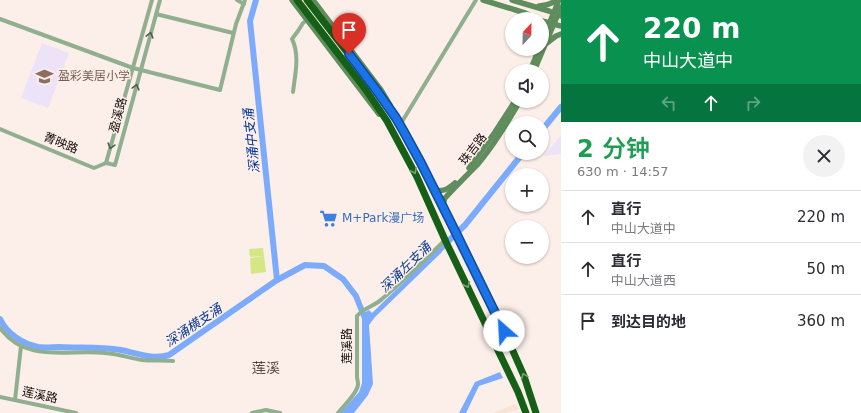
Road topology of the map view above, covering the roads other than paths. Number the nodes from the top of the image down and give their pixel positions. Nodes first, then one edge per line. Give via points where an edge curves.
1 (152, 0) edge
2 (160, 0) edge
3 (237, 0) edge
4 (292, 0) edge
5 (297, 0) edge
6 (307, 0) edge
7 (313, 0) edge
8 (476, 0) edge
9 (483, 0) edge
10 (512, 0) edge
11 (558, 0) edge
12 (245, 2) edge
13 (527, 5) junction
14 (561, 7) edge
15 (522, 12) edge
16 (525, 12) edge
17 (156, 14) junction
18 (557, 15) edge
19 (0, 19) edge
20 (307, 20) junction
21 (549, 23) edge
22 (552, 24) junction
23 (561, 26) edge
24 (549, 31) edge
25 (234, 33) junction
26 (561, 34) edge
27 (549, 40) edge
28 (133, 68) junction
29 (141, 70) junction
30 (293, 92) dead end
31 (510, 108) edge
32 (516, 108) edge
33 (398, 122) junction
34 (0, 129) edge
35 (396, 136) junction
36 (106, 163) junction
37 (115, 165) joint
38 (433, 189) junction
39 (444, 209) junction
40 (446, 241) junction
41 (0, 328) edge
42 (21, 346) junction
43 (173, 361) dead end
44 (0, 397) edge
45 (15, 400) junction
46 (76, 413) edge
47 (252, 413) edge
48 (280, 413) edge
49 (338, 413) edge
50 (526, 413) edge
51 (536, 413) edge

1 - 28 street, 盈溪路
2 - 17 street, 盈溪路
3 - 12 street
4 - 20 main road
5 - 35 highway via 378,106
6 - 33 highway
7 - 33 main road via 381,90
8 - 33 street
9 - 15 main road
10 - 13 main road
11 - 13 main road via 542,6
11 - 18 main road
12 - 25 street
13 - 16 main road
13 - 18 main road
14 - 18 main road
17 - 25 street
29 -> 17 street, 盈溪路
18 - 22 main road
19 - 28 street
20 - 30 street via 292,38 296,51
20 - 35 main road
21 - 22 main road
22 - 23 main road
22 - 24 main road
25 - 29 street via 220,90
26 - 27 main road
28 - 29 street
28 -> 36 street, 盈溪路
37 -> 29 street, 盈溪路
31 - 38 main road, 珠吉路 via 463,174 444,191
32 - 39 main road, 珠吉路 via 484,155 445,198
33 - 38 highway
34 - 36 street, 菁映路 via 94,168
35 -> 40 highway
36 - 37 street, 菁映路
38 - 39 highway
51 -> 39 highway via 514,352
40 - 49 street, 莲溪路 via 386,296 357,316 358,384 355,393
40 -> 50 highway
41 - 42 street via 5,335
42 - 43 street via 46,353 106,353 142,360
42 - 45 street
44 - 45 street, 莲溪路
45 - 46 street, 莲溪路
47 - 48 street via 266,410

